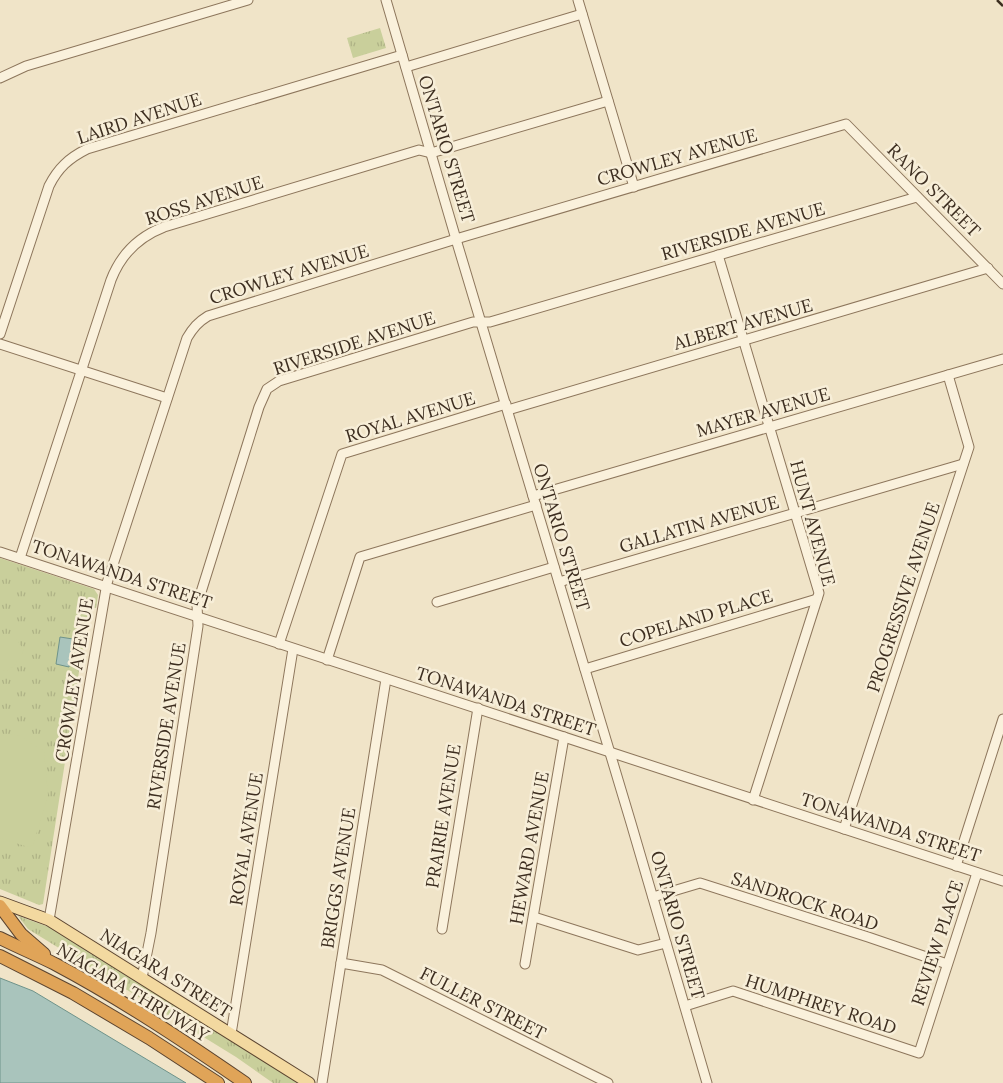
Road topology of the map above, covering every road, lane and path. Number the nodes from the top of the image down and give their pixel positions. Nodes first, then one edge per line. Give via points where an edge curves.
1 (248, 0) edge
2 (386, 0) edge
3 (578, 0) edge
4 (582, 14) junction
5 (402, 55) junction
6 (406, 67) junction
7 (0, 78) edge
8 (608, 101) junction
9 (863, 141) joint
10 (431, 153) junction
11 (634, 186) junction
12 (917, 197) junction
13 (456, 239) junction
14 (718, 254) junction
15 (988, 268) junction
16 (1003, 284) edge
17 (482, 322) junction
18 (0, 334) edge
19 (744, 340) junction
20 (0, 344) edge
21 (1003, 358) edge
22 (81, 370) junction
23 (948, 375) junction
24 (167, 398) junction
25 (507, 407) junction
26 (770, 427) junction
27 (964, 464) junction
28 (534, 501) junction
29 (796, 512) junction
30 (0, 552) edge
31 (20, 558) junction
32 (554, 567) junction
33 (559, 582) junction
34 (106, 587) junction
35 (817, 599) junction
36 (437, 602) dead end
37 (197, 616) junction
38 (279, 644) junction
39 (293, 649) junction
40 (327, 660) junction
41 (585, 669) junction
42 (386, 679) junction
43 (478, 708) junction
44 (1003, 719) edge
45 (564, 737) junction
46 (610, 752) junction
47 (753, 800) junction
48 (844, 829) junction
49 (956, 866) junction
50 (977, 872) junction
51 (1003, 881) edge
52 (653, 897) junction
53 (3, 904) edge
54 (534, 917) junction
55 (49, 920) junction
56 (442, 929) dead end
57 (0, 938) edge
58 (666, 943) junction
59 (0, 956) edge
60 (341, 963) junction
61 (55, 964) junction
62 (525, 964) dead end
63 (947, 964) junction
64 (142, 978) junction
65 (685, 1006) junction
66 (231, 1034) junction
67 (919, 1053) joint
68 (218, 1083) edge
69 (245, 1083) edge
70 (309, 1083) edge
71 (322, 1083) edge
72 (608, 1083) edge
73 (707, 1083) edge

1 - 7 street via 26,66
2 - 5 street, ONTARIO STREET
3 - 4 street
4 - 6 street
4 - 8 street
5 - 6 street, ONTARIO STREET
5 - 18 street, LAIRD AVENUE via 87,149 68,160 59,168 49,186
6 - 10 street, ONTARIO STREET
8 - 10 street, ROSS AVENUE
8 - 11 street
9 - 11 street, CROWLEY AVENUE via 846,124
9 - 12 street, RANO STREET
10 - 13 street, ONTARIO STREET
10 - 22 street, ROSS AVENUE via 418,150 164,227 144,236 128,250 115,269
11 - 13 street, CROWLEY AVENUE
12 - 14 street, RIVERSIDE AVENUE
12 - 15 street, RANO STREET
13 - 17 street, ONTARIO STREET
13 - 24 street, CROWLEY AVENUE via 208,316 196,323 187,338
14 - 17 street, RIVERSIDE AVENUE
14 - 19 street, HUNT AVENUE
15 - 16 street, RANO STREET
15 - 19 street, ALBERT AVENUE
17 - 25 street, ONTARIO STREET
17 - 37 street, RIVERSIDE AVENUE via 473,322 279,381 267,389 196,605
19 - 25 street, ALBERT AVENUE
19 - 26 street, HUNT AVENUE
20 - 22 street
21 - 23 street, MAYER AVENUE
22 - 24 street
22 - 31 street, ROSS AVENUE
23 - 26 street, MAYER AVENUE
23 - 27 street, PROGRESSIVE AVENUE via 969,447
24 - 34 street, CROWLEY AVENUE
25 - 28 street, ONTARIO STREET
25 - 38 street, ROYAL AVENUE via 342,454
26 - 28 street, MAYER AVENUE
26 - 29 street, HUNT AVENUE
27 - 29 street, GALLATIN AVENUE
27 - 48 street, PROGRESSIVE AVENUE
28 - 32 street, ONTARIO STREET
28 - 40 street, MAYER AVENUE via 360,557
29 - 33 street, GALLATIN AVENUE
29 - 35 street, HUNT AVENUE via 819,593
30 - 31 street, TONAWANDA STREET
31 - 34 street, TONAWANDA STREET
32 - 33 street, ONTARIO STREET
32 - 36 street
33 - 41 street, ONTARIO STREET
34 - 37 street, TONAWANDA STREET
34 - 55 street, CROWLEY AVENUE
35 - 41 street, COPELAND PLACE
35 - 47 street, HUNT AVENUE
37 - 38 street, TONAWANDA STREET
37 - 64 street, RIVERSIDE AVENUE
38 - 39 street, TONAWANDA STREET
39 - 40 street, TONAWANDA STREET
39 - 66 street, ROYAL AVENUE
40 - 42 street, TONAWANDA STREET
41 - 46 street, ONTARIO STREET
42 - 43 street, TONAWANDA STREET
42 - 60 street, BRIGGS AVENUE
43 - 45 street, TONAWANDA STREET
43 - 56 street, PRAIRIE AVENUE
44 - 49 street
45 - 46 street, TONAWANDA STREET
45 - 54 street, HEWARD AVENUE
46 - 47 street, TONAWANDA STREET
46 - 52 street, ONTARIO STREET
47 - 48 street, TONAWANDA STREET
48 - 49 street, TONAWANDA STREET
49 - 50 street, TONAWANDA STREET
50 - 51 street, TONAWANDA STREET
50 - 63 street, REVIEW PLACE
52 - 58 street, ONTARIO STREET
52 - 63 street, SANDROCK ROAD via 700,883
53 - 55 main road, NIAGARA STREET
53 - 61 highway via 21,934
54 - 58 street via 638,950
54 - 62 street, HEWARD AVENUE
55 - 64 main road, NIAGARA STREET
57 - 61 highway, NIAGARA THRUWAY
58 - 65 street, ONTARIO STREET
59 - 68 highway, NIAGARA THRUWAY via 73,993
60 - 71 street, BRIGGS AVENUE
60 - 72 street, FULLER STREET via 382,970
61 - 69 highway, NIAGARA THRUWAY via 154,1022
63 - 67 street, REVIEW PLACE
64 - 66 main road, NIAGARA STREET
65 - 67 street, HUMPHREY ROAD via 733,991
65 - 73 street, ONTARIO STREET
66 - 70 main road, NIAGARA STREET

